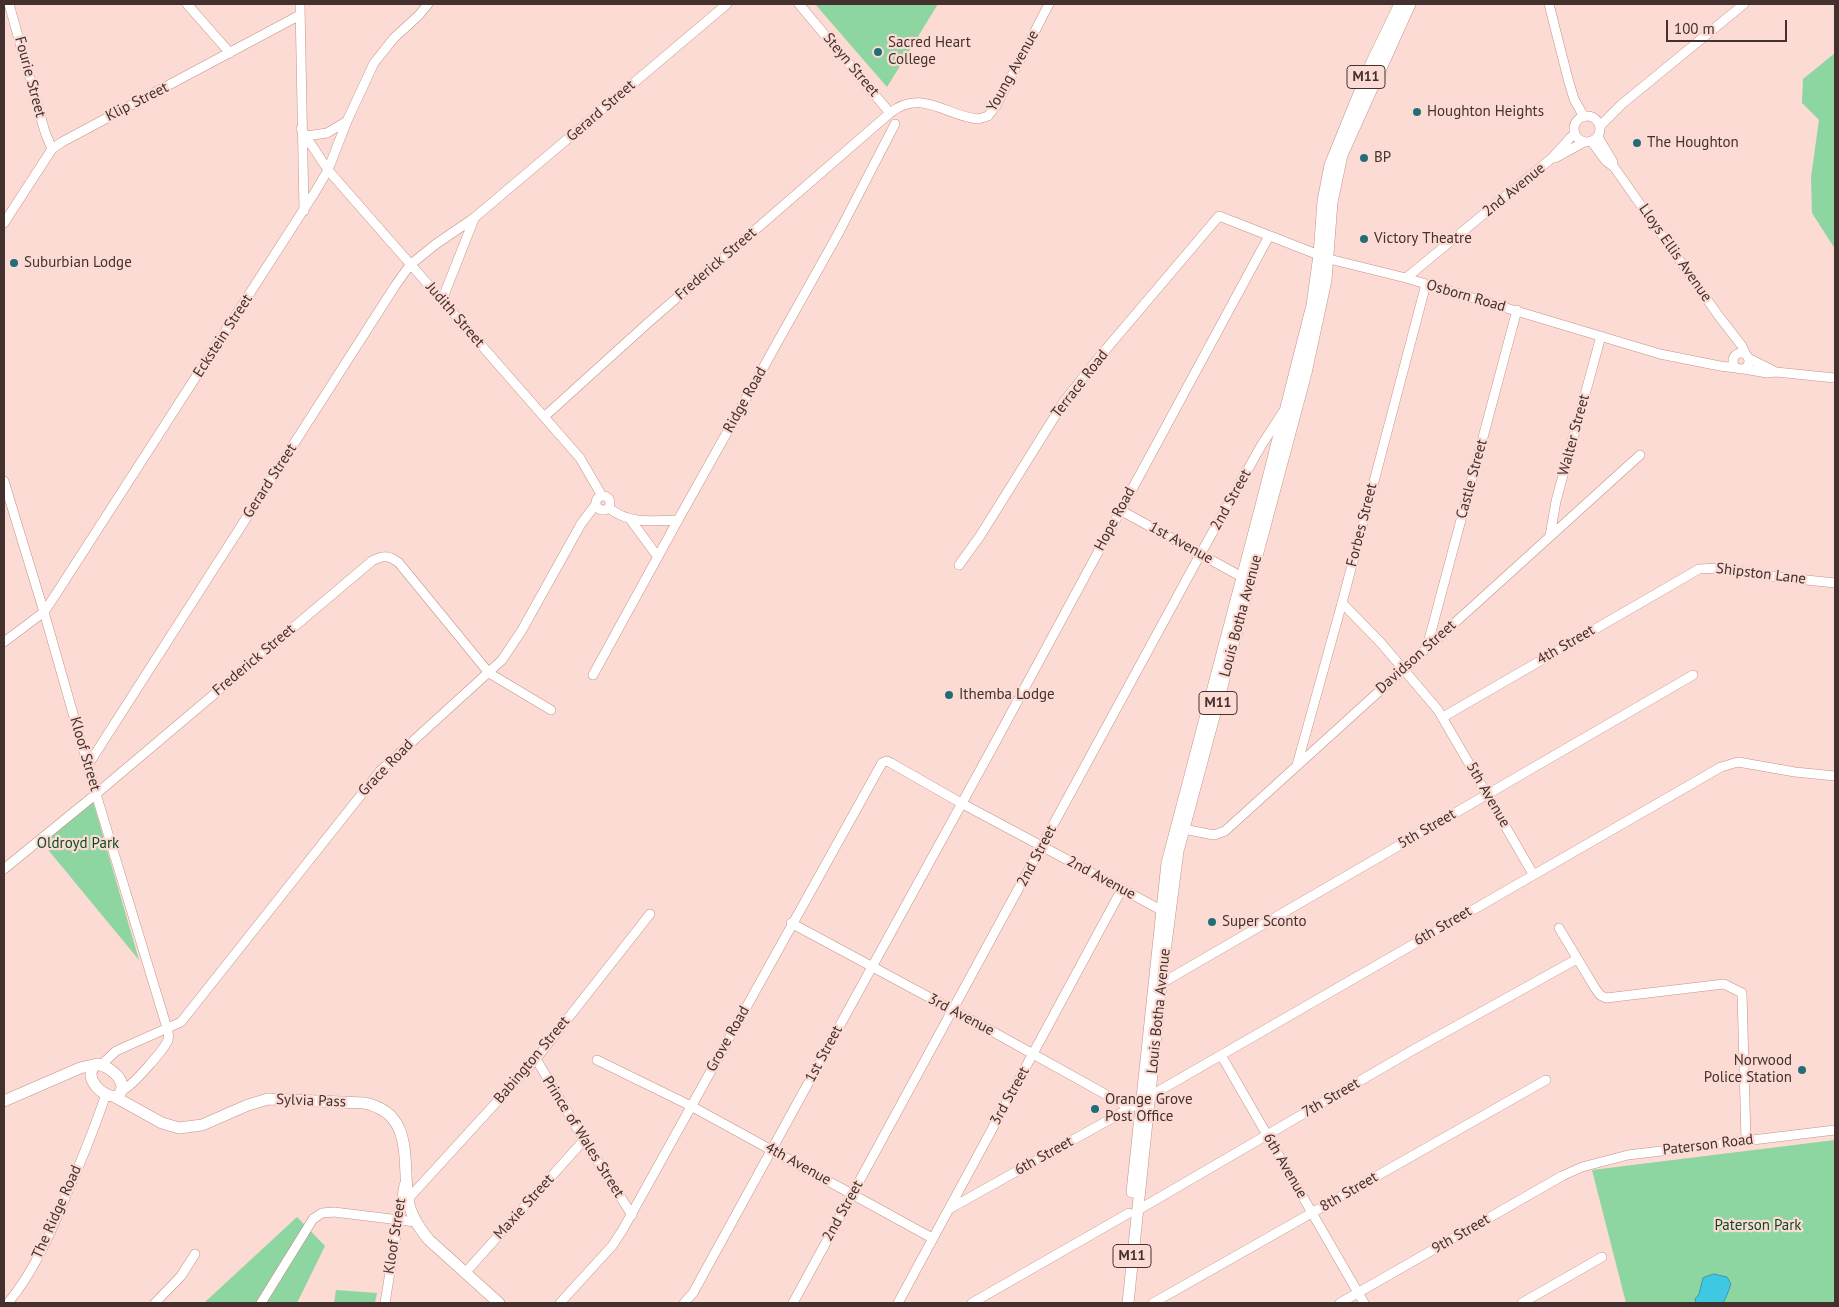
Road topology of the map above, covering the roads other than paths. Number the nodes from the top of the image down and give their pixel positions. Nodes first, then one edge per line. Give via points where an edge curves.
1 (9, 4) edge
2 (187, 4) edge
3 (300, 4) edge
4 (428, 4) edge
5 (437, 4) edge
6 (727, 4) edge
7 (799, 4) edge
8 (1049, 4) edge
9 (1400, 4) edge
10 (1410, 4) edge
11 (1549, 4) edge
12 (1744, 4) edge
13 (300, 15) junction
14 (419, 15) junction
15 (230, 53) junction
16 (890, 112) junction
17 (1580, 119) junction
18 (347, 121) junction
19 (1598, 122) junction
20 (896, 124) dead end
21 (304, 132) junction
22 (1575, 134) junction
23 (1591, 141) junction
24 (52, 149) junction
25 (1552, 158) junction
26 (328, 170) junction
27 (304, 211) junction
28 (1220, 216) joint
29 (474, 218) junction
30 (4, 223) edge
31 (1269, 236) junction
32 (1324, 257) junction
33 (410, 265) junction
34 (1406, 278) junction
35 (1426, 284) junction
36 (442, 300) junction
37 (1517, 310) junction
38 (1601, 336) junction
39 (1736, 339) junction
40 (1747, 356) junction
41 (1737, 363) junction
42 (1776, 372) junction
43 (1835, 378) edge
44 (1284, 410) junction
45 (544, 417) junction
46 (1640, 455) dead end
47 (4, 481) edge
48 (602, 496) junction
49 (596, 504) junction
50 (609, 508) junction
51 (1120, 510) junction
52 (630, 519) junction
53 (678, 520) junction
54 (1550, 536) junction
55 (1201, 553) junction
56 (658, 557) junction
57 (959, 565) dead end
58 (1689, 574) joint
59 (1242, 576) junction
60 (1835, 583) edge
61 (1342, 603) junction
62 (44, 612) junction
63 (4, 642) edge
64 (1426, 647) junction
65 (1403, 668) junction
66 (489, 673) junction
67 (1692, 675) dead end
68 (593, 676) dead end
69 (552, 710) dead end
70 (1443, 717) junction
71 (882, 763) joint
72 (88, 765) junction
73 (1297, 765) junction
74 (1835, 776) edge
75 (96, 794) junction
76 (1488, 794) junction
77 (961, 803) junction
78 (1183, 829) junction
79 (1042, 847) junction
80 (4, 869) edge
81 (1533, 874) junction
82 (1122, 889) junction
83 (1161, 910) junction
84 (650, 914) dead end
85 (791, 924) junction
86 (1559, 928) dead end
87 (1577, 959) junction
88 (871, 967) junction
89 (1162, 983) junction
90 (952, 1011) junction
91 (181, 1022) junction
92 (167, 1028) junction
93 (168, 1040) junction
94 (1032, 1055) junction
95 (1221, 1055) junction
96 (536, 1059) junction
97 (597, 1060) dead end
98 (99, 1064) junction
99 (68, 1073) junction
100 (1546, 1080) dead end
101 (96, 1086) junction
102 (116, 1094) junction
103 (1145, 1099) junction
104 (4, 1101) edge
105 (691, 1106) junction
106 (1130, 1108) junction
107 (1835, 1130) edge
108 (1267, 1135) junction
109 (584, 1140) junction
110 (1746, 1140) junction
111 (772, 1149) junction
112 (1582, 1167) joint
113 (406, 1170) junction
114 (852, 1194) junction
115 (408, 1199) junction
116 (948, 1210) junction
117 (1133, 1212) junction
118 (1312, 1213) junction
119 (632, 1215) junction
120 (397, 1220) junction
121 (416, 1222) junction
122 (932, 1238) junction
123 (195, 1254) dead end
124 (1602, 1257) dead end
125 (465, 1272) junction
126 (21, 1286) junction
127 (1358, 1293) junction
128 (8, 1303) edge
129 (16, 1303) edge
130 (155, 1303) edge
131 (261, 1303) edge
132 (386, 1303) edge
133 (499, 1303) edge
134 (560, 1303) edge
135 (684, 1303) edge
136 (793, 1303) edge
137 (898, 1303) edge
138 (972, 1303) edge
139 (1120, 1303) edge
140 (1128, 1303) edge
141 (1153, 1303) edge
142 (1340, 1303) edge
143 (1364, 1303) edge
144 (1522, 1303) edge

1 - 24 street, Fourie Street
2 - 15 street
3 - 13 street
4 - 14 street, Eckstein Street
5 - 14 street, Eckstein Street
6 - 29 street, Gerard Street
7 - 16 street, Steyn Street
8 - 16 street, Young Avenue via 1007,86 984,119 915,102 898,106
9 - 32 main road, Louis Botha Avenue / M11 via 1371,64 1330,165 1323,201
10 - 32 main road, Louis Botha Avenue / M11 via 1342,155
11 - 17 street
12 - 19 street
13 - 15 street, Klip Street
13 - 21 street
14 - 18 street, Eckstein Street via 394,38 374,63
15 - 24 street, Klip Street
16 - 45 street, Frederick Street
17 - 19 street via 1592,117
17 - 22 street
18 - 21 street via 327,133
18 - 26 street, Eckstein Street
19 - 23 street via 1600,134
20 - 53 street, Ridge Road
21 - 26 street, Judith Street
21 - 27 street
22 - 23 street via 1577,138
22 - 25 street, 2nd Avenue
23 - 25 street, 2nd Avenue
23 - 39 street, Lloys Ellis Avenue via 1614,168
24 - 30 street, Klip Street
25 - 34 street, 2nd Avenue
26 - 27 street, Eckstein Street
26 - 33 street, Judith Street
27 - 62 street, Eckstein Street
28 - 31 street, Osborn Road
28 - 57 street, Terrace Road via 1065,400
29 - 33 street, Gerard Street
29 - 36 street, Gerard Street
31 - 32 street, Osborn Road
31 - 51 street, Hope Road
32 - 34 street, Osborn Road
32 - 44 main road, Louis Botha Avenue / M11
32 - 78 main road, Louis Botha Avenue / M11 via 1322,303 1306,373
33 - 36 street, Judith Street
33 - 72 street, Gerard Street
34 - 35 street, Osborn Road
35 - 37 street, Osborn Road
35 - 61 street, Forbes Street
36 - 45 street, Judith Street
37 - 38 street, Osborn Road
37 - 64 street, Castle Street
38 - 41 street, Osborn Road via 1660,354 1716,364
38 - 54 street, Walter Street via 1556,501
39 - 40 street, Lloys Ellis Avenue
39 - 41 street
40 - 41 street via 1740,354
40 - 41 street via 1748,366
40 - 42 street, Osborn Road
41 - 42 street, Osborn Road via 1767,373
42 - 43 street, Osborn Road
44 - 55 street, 2nd Street
44 - 59 main road, Louis Botha Avenue / M11
45 - 48 street, Judith Street via 582,462
46 - 54 street, Davidson Street
47 - 62 street, Kloof Street
48 - 49 street via 597,498
48 - 50 street via 610,501
49 - 50 street via 603,510
49 - 66 street, Grace Road via 576,533 511,649
50 - 52 street
51 - 55 street, 1st Avenue
51 - 77 street, Hope Road
52 - 53 street
52 - 56 street
53 - 56 street, Ridge Road
54 - 64 street, Davidson Street
55 - 59 street, 1st Avenue
55 - 79 street, 2nd Street
56 - 68 street, Ridge Road
58 - 60 street, Shipston Lane via 1699,569 1718,568
58 - 70 street, 4th Street
59 - 83 main road, Louis Botha Avenue / M11 via 1170,850
61 - 65 street, 5th Avenue
61 - 73 street, Forbes Street
62 - 63 street, Eckstein Street
62 - 72 street, Kloof Street
64 - 65 street, Davidson Street
65 - 70 street, 5th Avenue
65 - 73 street, Davidson Street
66 - 69 street
66 - 75 street, Frederick Street via 399,563 382,556 372,561
66 - 91 street, Grace Road via 380,770
67 - 76 street, 5th Street
70 - 76 street, 5th Avenue
71 - 77 street, 2nd Avenue via 891,763
71 - 85 street, Grove Road
72 - 75 street, Kloof Street
73 - 78 street, Davidson Street via 1221,834
74 - 81 street, 6th Street via 1738,762 1727,764
75 - 80 street, Frederick Street
75 - 92 street, Kloof Street
76 - 81 street, 5th Avenue
76 - 89 street, 5th Street
77 - 79 street, 2nd Avenue
77 - 88 street, 1st Street
78 - 89 main road, Louis Botha Avenue / M11 via 1175,868
79 - 82 street, 2nd Avenue
79 - 90 street, 2nd Street
81 - 95 street, 6th Street
82 - 83 street, 2nd Avenue
82 - 94 street, 3rd Street
83 - 103 main road, Louis Botha Avenue / M11
84 - 96 street, Babington Street
85 - 88 street, 3rd Avenue
85 - 105 street, Grove Road
86 - 87 street
87 - 108 street, 7th Street
87 - 110 street via 1600,995 1606,998 1724,984 1742,993
88 - 90 street, 3rd Avenue
88 - 111 street, 1st Street
89 - 103 main road, Louis Botha Avenue / M11
90 - 94 street, 3rd Avenue
90 - 114 street, 2nd Street
91 - 92 street, Grace Road
91 - 93 street
92 - 93 street
92 - 98 street, Grace Road via 116,1052
93 - 102 street via 132,1084
94 - 106 street, 3rd Avenue
94 - 116 street, 3rd Street
95 - 103 street, 6th Street
95 - 108 street, 6th Avenue
96 - 109 street, Prince of Wales Street
96 - 115 street, Babington Street
97 - 105 street
98 - 99 main road, Grace Road via 86,1065
98 - 101 main road via 92,1068 90,1074
98 - 102 main road via 116,1074 122,1084
99 - 101 main road, Sylvia Pass
99 - 104 main road, Grace Road
100 - 118 street, 8th Street
101 - 102 main road, Sylvia Pass
102 - 113 main road, Sylvia Pass via 150,1117 166,1125 183,1128 203,1124 248,1104 268,1099 369,1104 385,1112 398,1128 404,1141
102 - 126 street, The Ridge Road via 99,1117 48,1236
103 - 106 street, 6th Street
103 - 117 main road, Louis Botha Avenue / M11
105 - 111 street, 4th Avenue
105 - 119 street, Grove Road
106 - 116 street, 6th Street
107 - 110 street, Paterson Road
108 - 117 street, 7th Street
108 - 118 street, 6th Avenue
109 - 119 street, Prince of Wales Street
109 - 125 street, Maxie Street
110 - 112 street, Paterson Road via 1628,1155
111 - 114 street, 4th Avenue
111 - 135 street, 1st Street
112 - 127 street, 9th Street
113 - 115 main road, Sylvia Pass
113 - 120 street, Kloof Street
114 - 122 street, 4th Avenue
114 - 136 street, 2nd Street
115 - 121 main road, Sylvia Pass
116 - 122 street, 3rd Street
117 - 138 street, 7th Street
117 - 139 main road, Louis Botha Avenue / M11
117 - 140 main road, Louis Botha Avenue / M11
118 - 127 street, 6th Avenue
118 - 141 street, 8th Street
119 - 134 street, Grove Road via 618,1239
120 - 121 street
120 - 131 street via 334,1212 317,1215
120 - 132 street, Kloof Street
121 - 125 main road, Sylvia Pass via 429,1240
122 - 137 street, 3rd Street
123 - 130 street
124 - 144 street
125 - 133 main road, Sylvia Pass
126 - 128 street, The Ridge Road
126 - 129 street
127 - 142 street, 9th Street
127 - 143 street, 6th Avenue

